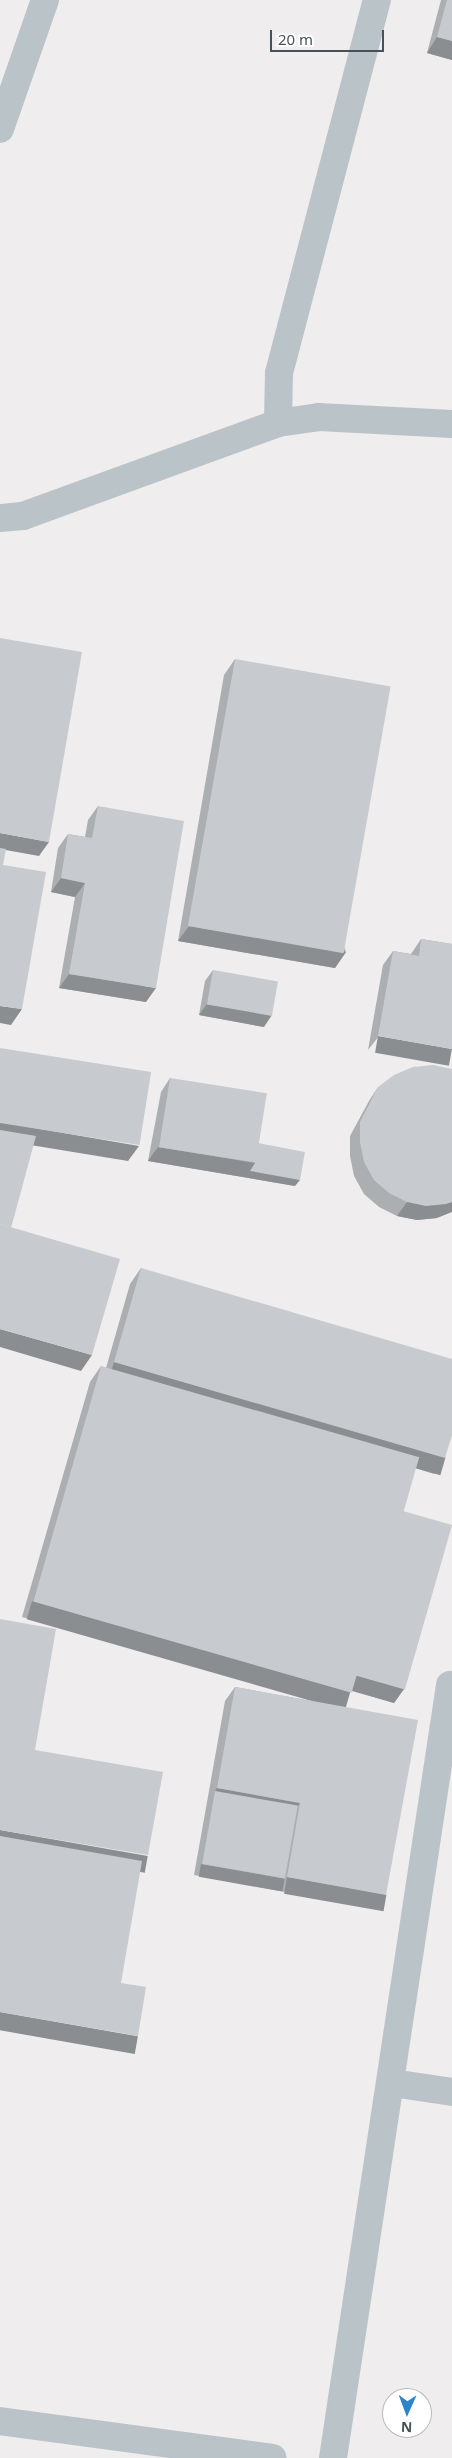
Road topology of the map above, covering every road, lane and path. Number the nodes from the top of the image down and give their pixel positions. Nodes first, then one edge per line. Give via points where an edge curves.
1 (45, 0) edge
2 (377, 0) edge
3 (0, 129) edge
4 (278, 423) junction
5 (452, 424) edge
6 (0, 518) edge
7 (450, 1685) dead end
8 (447, 1748) edge
9 (392, 2083) junction
10 (452, 2092) edge
11 (0, 2421) edge
12 (273, 2458) edge
13 (333, 2458) edge

1 - 3 street
2 - 4 street via 279,373
4 - 5 street via 319,417
4 - 6 street via 23,516
7 - 8 street
8 - 9 street
9 - 10 street
9 - 13 street
11 - 12 street

